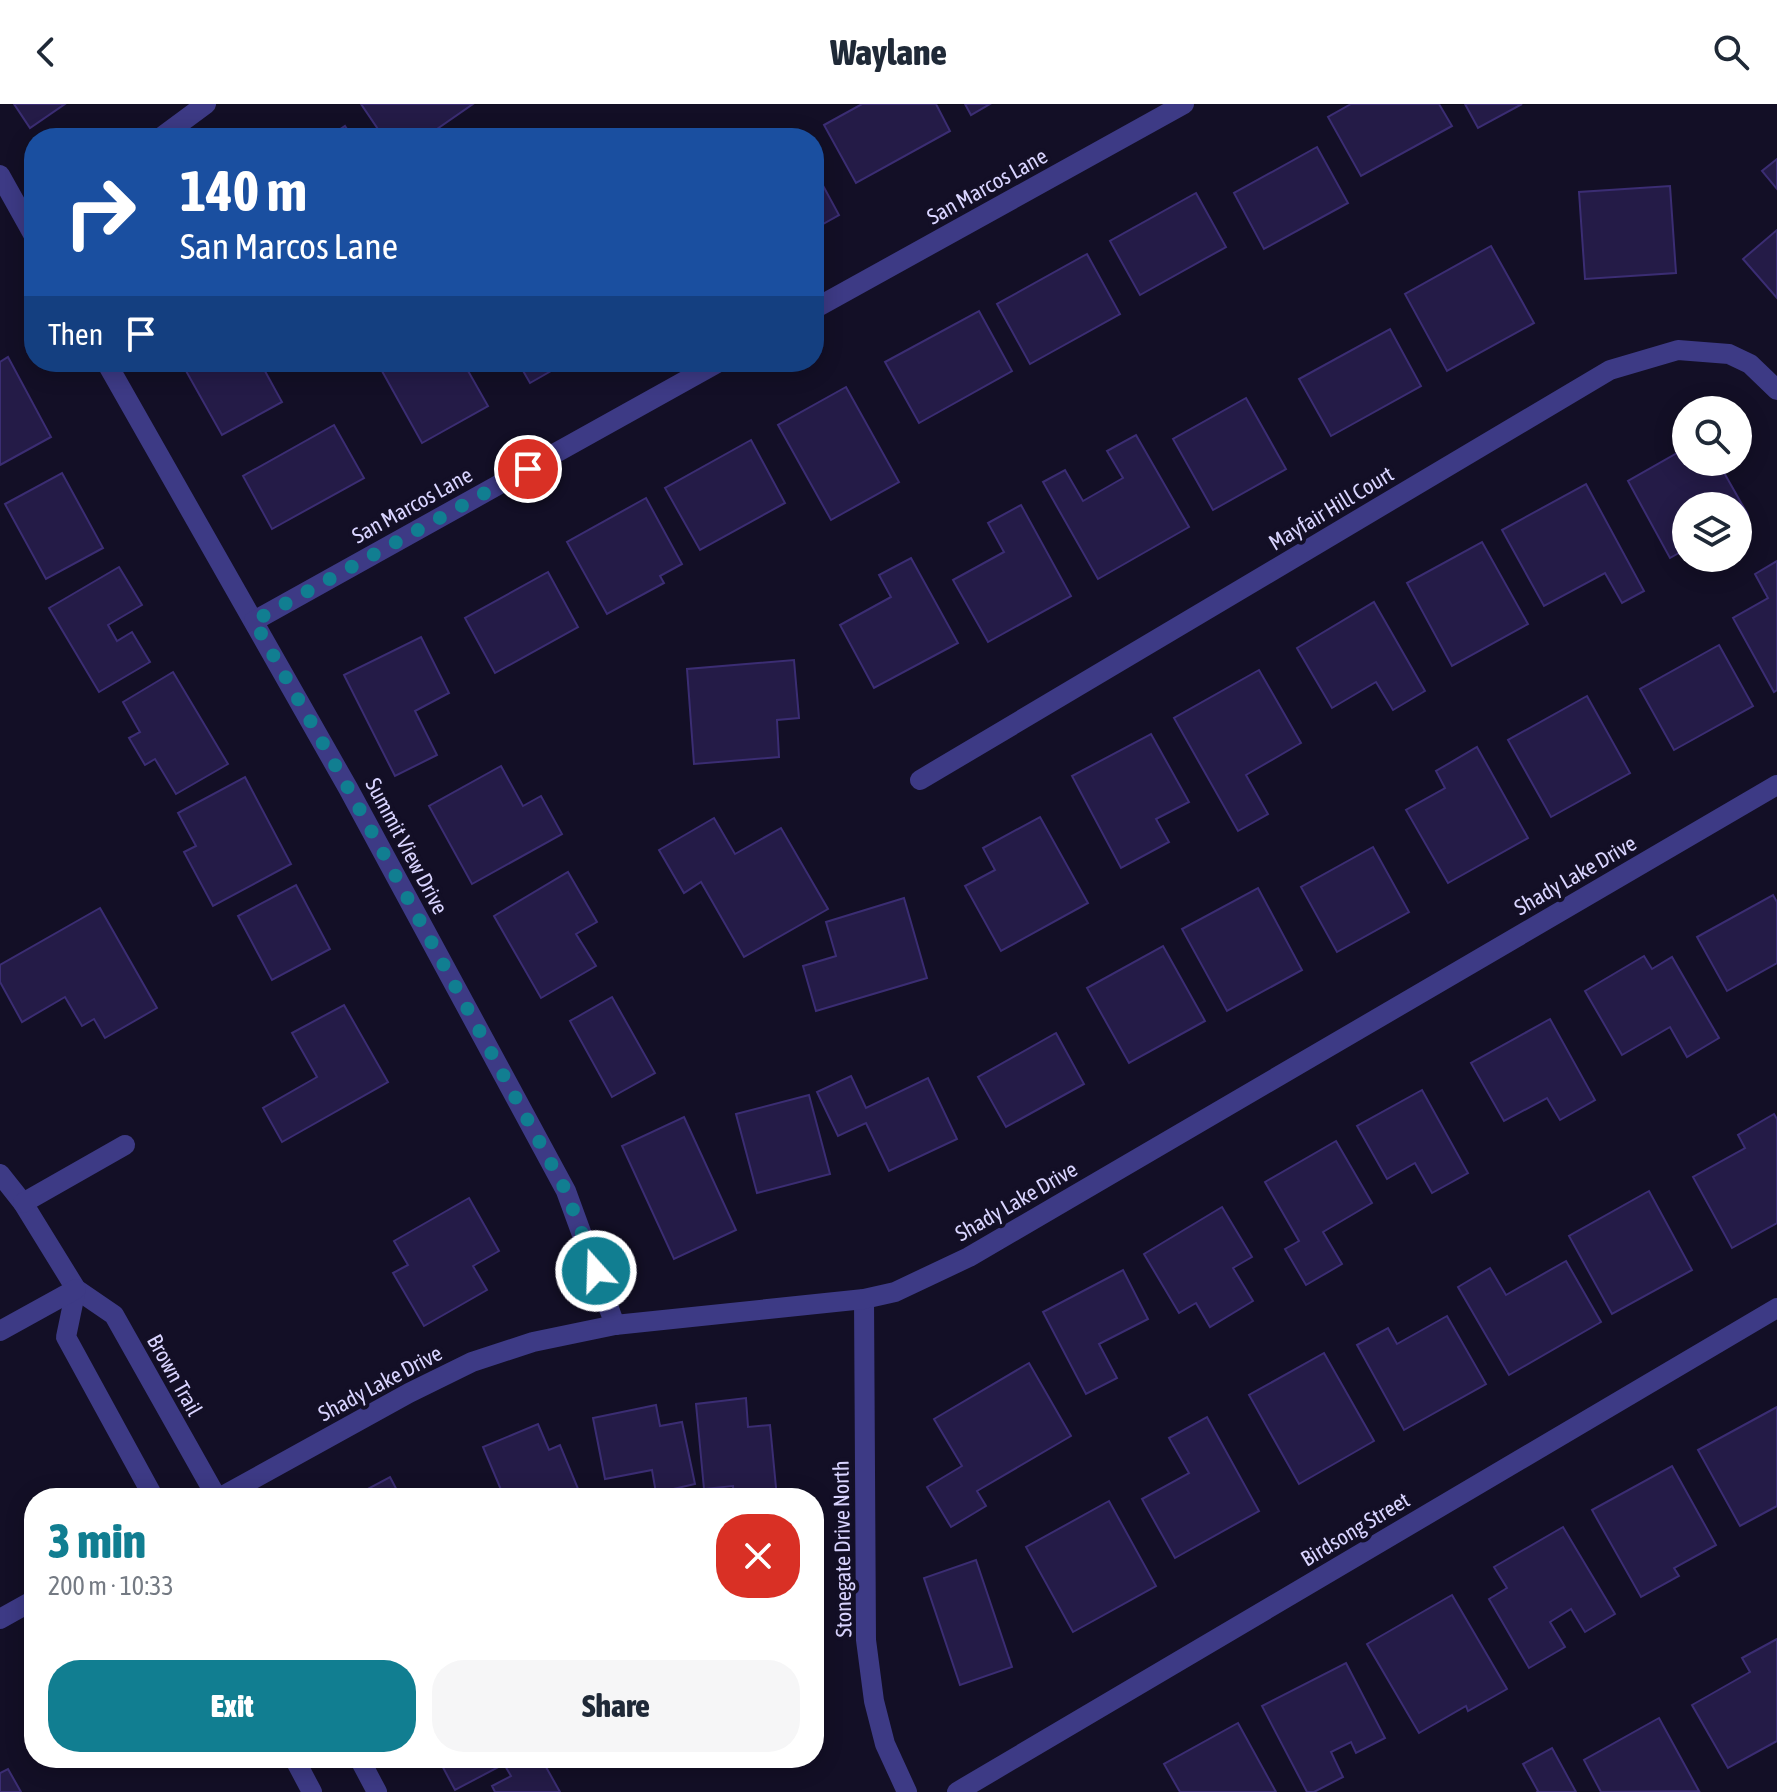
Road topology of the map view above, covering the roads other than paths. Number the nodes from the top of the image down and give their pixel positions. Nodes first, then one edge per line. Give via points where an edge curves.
1 (206, 104) edge
2 (1184, 104) edge
3 (174, 128) edge
4 (0, 175) edge
5 (24, 217) edge
6 (824, 303) edge
7 (112, 372) edge
8 (701, 372) edge
9 (1777, 390) edge
10 (254, 621) junction
11 (920, 780) dead end
12 (1777, 785) edge
13 (125, 1145) dead end
14 (0, 1174) edge
15 (23, 1203) junction
16 (76, 1289) junction
17 (864, 1299) junction
18 (1777, 1308) edge
19 (615, 1325) junction
20 (0, 1331) edge
21 (149, 1488) edge
22 (212, 1488) edge
23 (236, 1488) edge
24 (24, 1606) edge
25 (0, 1619) edge
26 (299, 1768) edge
27 (364, 1768) edge
28 (312, 1792) edge
29 (377, 1792) edge
30 (907, 1792) edge
31 (957, 1792) edge

1 - 3 street
2 - 6 street, San Marcos Lane
4 - 5 street
7 - 10 street, Summit View Drive
8 - 10 street, San Marcos Lane
9 - 11 street, Mayfair Hill Court via 1750,364 1729,354 1678,350 1610,370
10 - 19 street, Summit View Drive via 566,1191
12 - 17 street, Shady Lake Drive via 969,1257 895,1292
13 - 15 street
14 - 15 street, Brown Trail
15 - 16 street, Brown Trail
16 - 20 street
16 - 21 street via 66,1337
16 - 22 street, Brown Trail via 114,1315
17 - 19 street, Shady Lake Drive
17 - 30 street, Stonegate Drive North via 866,1640 885,1744
18 - 31 street, Birdsong Street
19 - 23 street, Shady Lake Drive via 533,1342 472,1362
24 - 25 street
26 - 28 street
27 - 29 street

